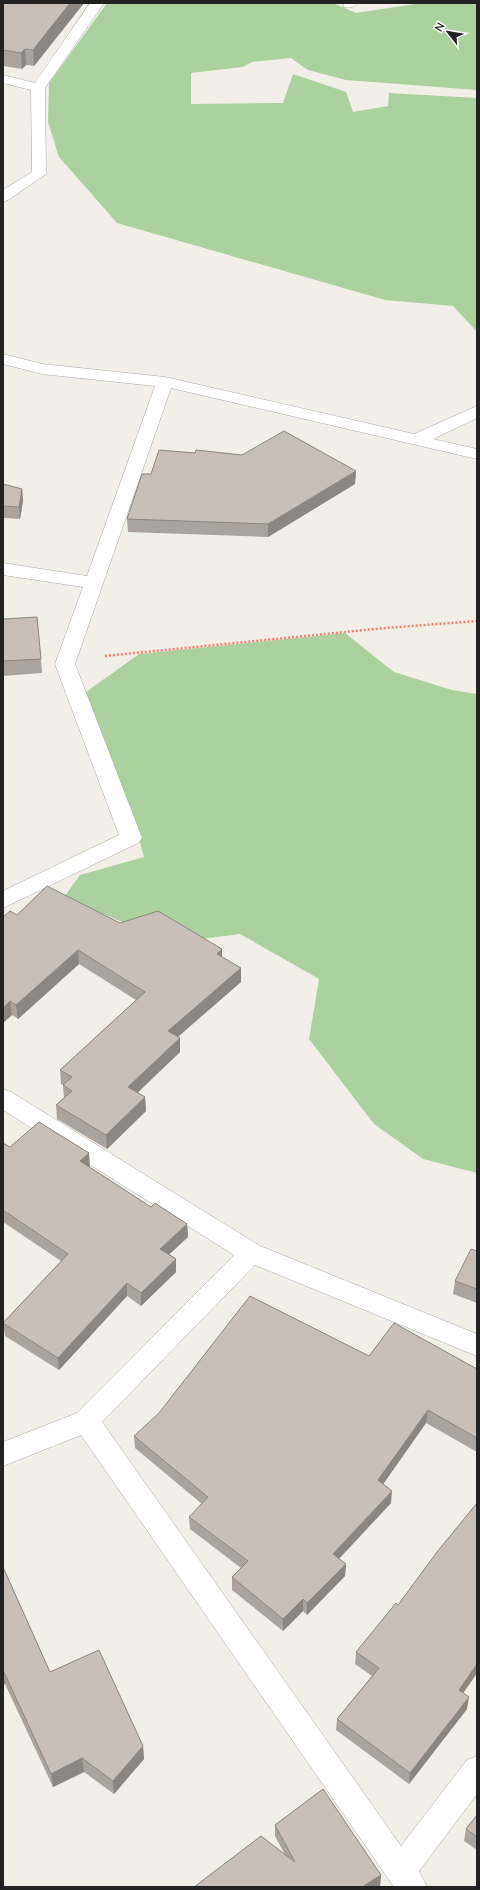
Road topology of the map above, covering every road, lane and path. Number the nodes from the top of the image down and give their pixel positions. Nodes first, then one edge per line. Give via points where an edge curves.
1 (96, 3) edge
2 (3, 79) edge
3 (38, 88) junction
4 (3, 197) edge
5 (3, 359) edge
6 (165, 382) junction
7 (477, 410) edge
8 (416, 440) junction
9 (477, 454) edge
10 (3, 569) edge
11 (93, 583) junction
12 (477, 621) edge
13 (64, 664) junction
14 (3, 900) edge
15 (3, 1098) edge
16 (251, 1253) junction
17 (477, 1346) edge
18 (86, 1421) junction
19 (3, 1454) edge
20 (477, 1770) edge
21 (407, 1879) edge

1 - 3 street
2 - 3 street
3 - 4 street via 39,174
5 - 6 street via 42,370
6 - 8 street
6 - 11 street
7 - 8 street
8 - 9 street
10 - 11 street
11 - 13 street
12 - 13 path via 97,657
13 - 14 street via 131,838
15 - 16 street
16 - 17 street
16 - 18 street
18 - 19 street
18 - 21 street
20 - 21 street

